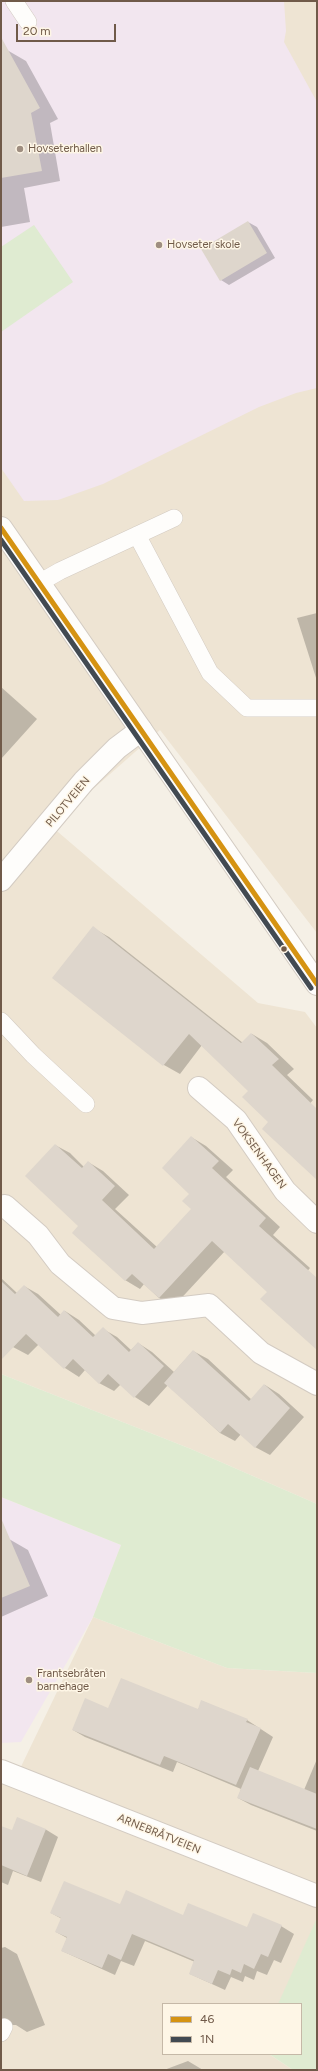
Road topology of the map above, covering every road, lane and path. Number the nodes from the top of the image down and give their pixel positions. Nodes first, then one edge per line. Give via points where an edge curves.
1 (14, 1) edge
2 (28, 22) dead end
3 (174, 518) dead end
4 (1, 528) edge
5 (137, 535) junction
6 (40, 583) junction
7 (317, 708) edge
8 (141, 730) junction
9 (1, 880) edge
10 (317, 984) edge
11 (1, 1021) edge
12 (200, 1088) dead end
13 (86, 1104) dead end
14 (5, 1206) dead end
15 (317, 1222) edge
16 (317, 1384) edge
17 (1, 1771) edge
18 (317, 1896) edge

1 - 2 lane
3 - 5 lane
4 - 6 street
5 - 6 lane via 60,570
5 - 7 lane via 210,673 247,708
6 - 8 street
8 - 9 street, PILOTVEIEN via 117,748 84,781
8 - 10 street
11 - 13 lane
12 - 15 street, VOKSENHAGEN via 236,1120 285,1191
14 - 16 street via 38,1235 60,1264 113,1308 142,1313 209,1305 260,1353
17 - 18 street, ARNEBRÅTVEIEN

